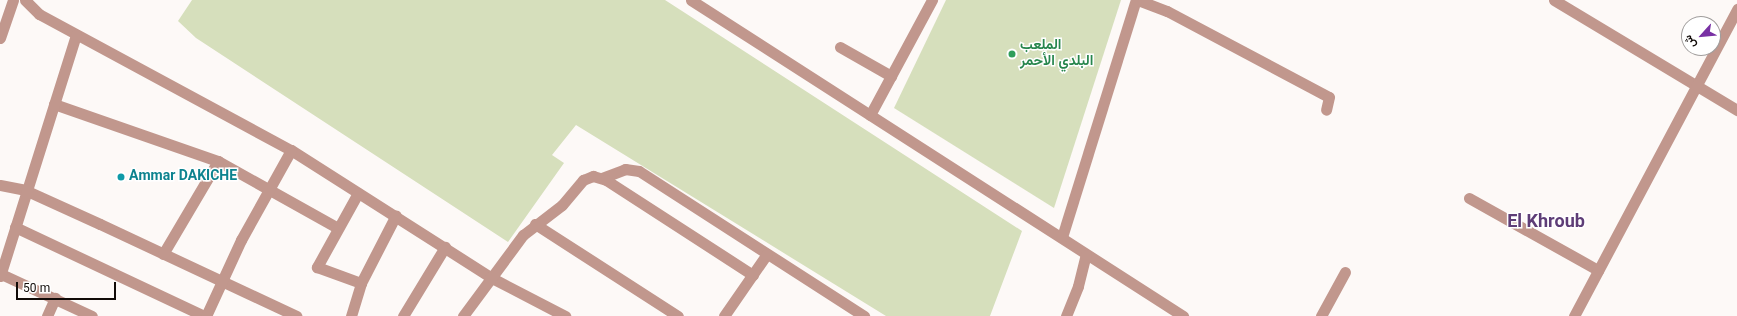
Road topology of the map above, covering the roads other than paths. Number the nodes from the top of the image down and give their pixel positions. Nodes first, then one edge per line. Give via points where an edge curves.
1 (13, 0) edge
2 (25, 0) edge
3 (691, 0) edge
4 (932, 0) edge
5 (1137, 0) edge
6 (1554, 0) edge
7 (1737, 9) edge
8 (76, 35) junction
9 (0, 38) edge
10 (840, 47) dead end
11 (891, 76) junction
12 (1697, 87) junction
13 (54, 104) junction
14 (1326, 110) dead end
15 (1737, 110) edge
16 (870, 115) junction
17 (291, 150) junction
18 (218, 161) junction
19 (602, 178) junction
20 (0, 185) edge
21 (271, 189) junction
22 (25, 190) junction
23 (358, 193) junction
24 (1469, 198) dead end
25 (396, 215) junction
26 (535, 224) junction
27 (15, 227) junction
28 (338, 228) junction
29 (1062, 237) junction
30 (445, 247) junction
31 (163, 254) junction
32 (767, 254) junction
33 (1086, 255) junction
34 (1598, 270) junction
35 (1345, 272) dead end
36 (0, 275) edge
37 (753, 275) junction
38 (490, 277) junction
39 (220, 282) junction
40 (362, 283) junction
41 (55, 298) junction
42 (279, 312) edge
43 (47, 316) edge
44 (92, 316) edge
45 (205, 316) edge
46 (296, 316) edge
47 (351, 316) edge
48 (403, 316) edge
49 (463, 316) edge
50 (565, 316) edge
51 (678, 316) edge
52 (724, 316) edge
53 (864, 316) edge
54 (1066, 316) edge
55 (1183, 316) edge
56 (1321, 316) edge
57 (1574, 316) edge

1 - 9 street
2 - 8 street via 39,14
3 - 16 street
4 - 11 street
5 - 14 street via 1167,11 1329,97
5 - 29 street
6 - 12 street
7 - 12 street
8 - 13 street
8 - 17 street
10 - 11 street
11 - 16 street
12 - 15 street
12 - 34 street
13 - 18 street
13 - 22 street
16 - 29 street
17 - 21 street
17 - 23 street
18 - 21 street
18 - 31 street
19 - 26 street via 593,176 583,180 562,205
19 - 32 street via 624,169 639,171
19 - 37 street
20 - 22 street
21 - 28 street
21 - 39 street
22 - 27 street
22 - 31 street
23 - 25 street
23 - 28 street
24 - 34 street
25 - 30 street
25 - 40 street
26 - 38 street
26 - 51 street
27 - 36 street
27 - 45 street
28 - 40 street via 317,267
29 - 33 street
30 - 38 street
30 - 48 street
31 - 39 street
32 - 37 street
32 - 53 street
33 - 54 street via 1078,286
33 - 55 street
34 - 57 street
35 - 56 street
36 - 41 street
37 - 52 street
38 - 49 street
38 - 50 street
39 - 42 street
39 - 45 street
40 - 47 street
41 - 43 street
41 - 44 street
42 - 46 street

